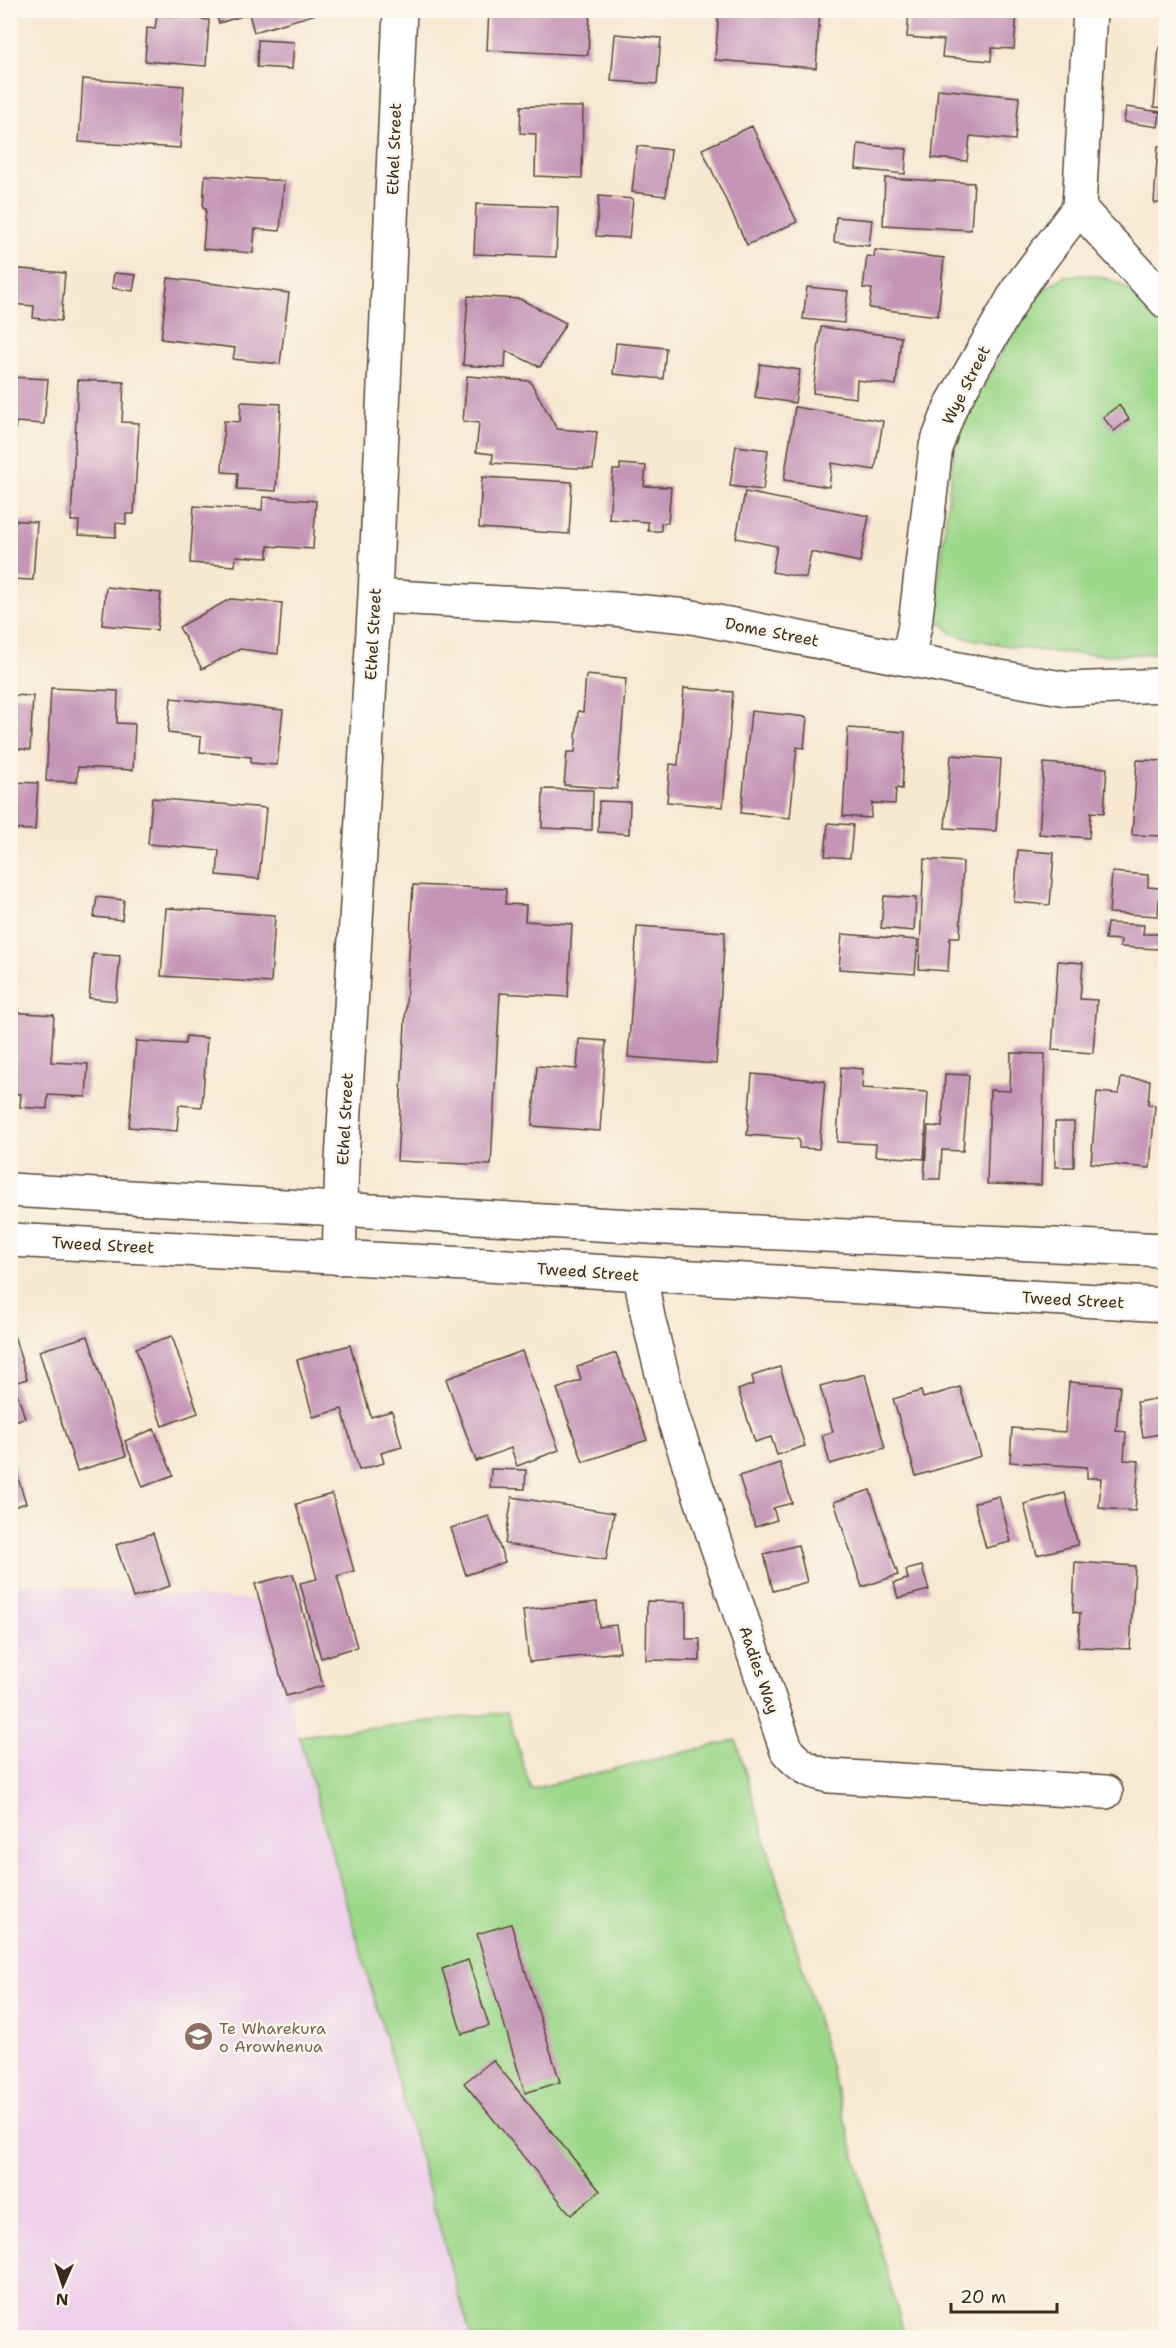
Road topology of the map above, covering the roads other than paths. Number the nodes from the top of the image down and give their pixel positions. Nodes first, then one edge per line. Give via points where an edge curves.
1 (400, 10) edge
2 (1090, 10) edge
3 (1079, 208) junction
4 (1166, 302) edge
5 (375, 596) junction
6 (908, 659) junction
7 (1166, 685) edge
8 (10, 1190) edge
9 (340, 1209) junction
10 (10, 1240) edge
11 (1166, 1250) edge
12 (339, 1258) junction
13 (640, 1275) junction
14 (1166, 1305) edge
15 (1106, 1792) dead end

1 - 5 street, Ethel Street
2 - 3 street
3 - 4 street
3 - 6 street, Wye Street via 1019,288 951,406 936,446
5 - 6 street, Dome Street via 687,616
5 - 9 street, Ethel Street
6 - 7 street, Dome Street via 1067,688
8 - 9 street
9 - 11 street
9 - 12 street, Ethel Street
10 - 12 street, Tweed Street
12 - 13 street, Tweed Street
13 - 14 street, Tweed Street
13 - 15 street, Aadies Way via 672,1414 787,1751 800,1765 830,1776

